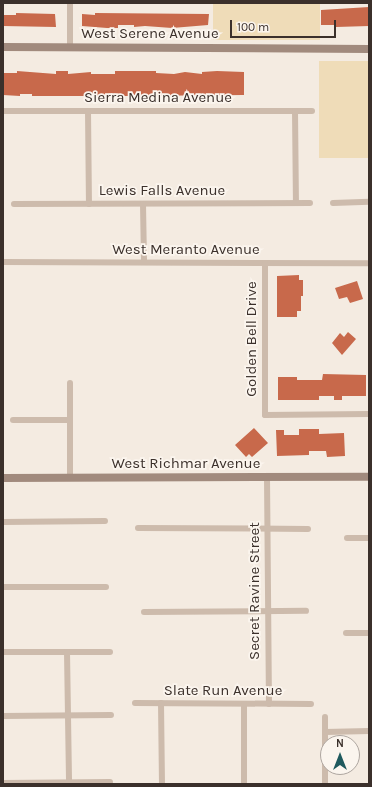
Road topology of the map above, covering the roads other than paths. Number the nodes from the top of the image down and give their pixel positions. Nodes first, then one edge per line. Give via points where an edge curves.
1 (70, 3) edge
2 (3, 48) edge
3 (70, 48) junction
4 (369, 49) edge
5 (3, 111) edge
6 (88, 111) junction
7 (295, 111) junction
8 (312, 111) dead end
9 (333, 202) dead end
10 (369, 202) edge
11 (296, 203) junction
12 (310, 203) dead end
13 (14, 204) dead end
14 (89, 204) junction
15 (143, 204) junction
16 (3, 262) edge
17 (144, 262) junction
18 (265, 263) junction
19 (369, 263) edge
20 (70, 383) dead end
21 (369, 414) edge
22 (13, 420) dead end
23 (70, 420) junction
24 (267, 477) junction
25 (369, 477) edge
26 (3, 478) edge
27 (70, 478) junction
28 (3, 522) edge
29 (105, 522) dead end
30 (138, 528) dead end
31 (268, 528) junction
32 (308, 529) dead end
33 (347, 538) dead end
34 (369, 538) edge
35 (3, 587) edge
36 (106, 587) dead end
37 (306, 611) dead end
38 (144, 612) dead end
39 (269, 612) junction
40 (346, 633) dead end
41 (369, 633) edge
42 (3, 652) edge
43 (67, 652) junction
44 (110, 652) dead end
45 (135, 703) dead end
46 (161, 703) junction
47 (244, 704) junction
48 (269, 704) junction
49 (311, 704) dead end
50 (68, 715) junction
51 (111, 715) dead end
52 (3, 716) edge
53 (325, 717) dead end
54 (325, 732) junction
55 (369, 732) edge
56 (110, 782) dead end
57 (3, 783) edge
58 (69, 783) edge
59 (162, 784) edge
60 (244, 784) edge
61 (325, 784) edge

1 - 3 street
2 - 3 street, West Serene Avenue
3 - 4 street, West Serene Avenue
5 - 6 street, Sierra Medina Avenue
6 - 7 street, Sierra Medina Avenue
6 - 14 street
7 - 8 street, Sierra Medina Avenue
7 - 11 street
9 - 10 street
11 - 12 street, Lewis Falls Avenue
11 - 15 street, Lewis Falls Avenue
13 - 14 street, Lewis Falls Avenue
14 - 15 street, Lewis Falls Avenue
15 - 17 street
16 - 17 street, West Meranto Avenue
17 - 18 street, West Meranto Avenue
18 - 19 street, West Meranto Avenue
18 - 21 street, Golden Bell Drive via 265,415
20 - 23 street
22 - 23 street
23 - 27 street
24 - 25 street, West Richmar Avenue
24 - 27 street, West Richmar Avenue
24 - 31 street, Secret Ravine Street
26 - 27 street, West Richmar Avenue
28 - 29 street
30 - 31 street
31 - 32 street
31 - 39 street, Secret Ravine Street
33 - 34 street
35 - 36 street
37 - 39 street
38 - 39 street
39 - 48 street, Secret Ravine Street
40 - 41 street
42 - 43 street
43 - 44 street
43 - 50 street
45 - 46 street, Slate Run Avenue
46 - 47 street, Slate Run Avenue
46 - 59 street
47 - 48 street, Slate Run Avenue
47 - 60 street
48 - 49 street, Slate Run Avenue
50 - 51 street
50 - 52 street
50 - 58 street
53 - 54 street
54 - 55 street
54 - 61 street
56 - 58 street
57 - 58 street

